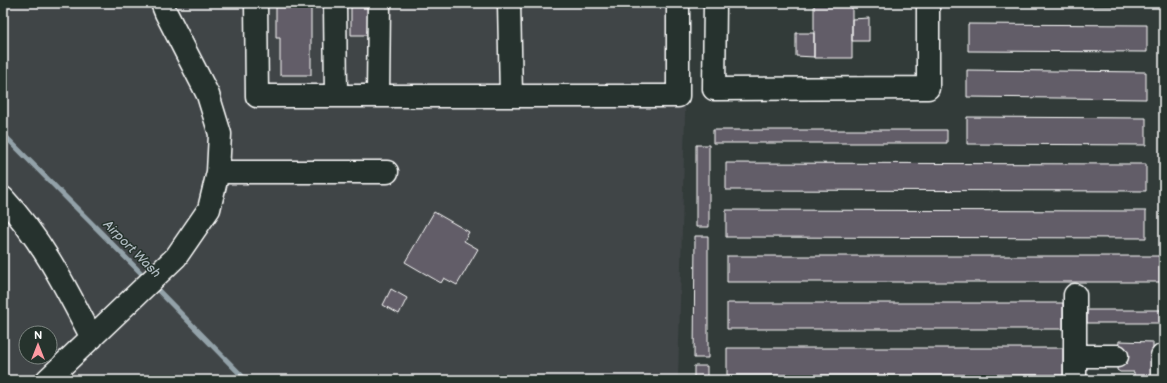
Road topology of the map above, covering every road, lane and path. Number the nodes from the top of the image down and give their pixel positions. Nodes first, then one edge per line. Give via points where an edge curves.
1 (162, 3) edge
2 (256, 3) edge
3 (335, 3) edge
4 (379, 3) edge
5 (509, 3) edge
6 (678, 3) edge
7 (715, 3) edge
8 (928, 3) edge
9 (336, 95) junction
10 (378, 95) junction
11 (511, 95) junction
12 (218, 172) junction
13 (387, 172) dead end
14 (3, 198) edge
15 (1075, 295) dead end
16 (92, 338) junction
17 (1075, 356) junction
18 (1117, 356) dead end
19 (1162, 356) dead end
20 (47, 380) edge
21 (1075, 380) edge
22 (1162, 380) edge

1 - 12 street via 208,95 220,134
2 - 9 street via 257,96
3 - 9 street
4 - 10 street
5 - 11 street
6 - 11 street via 678,96
7 - 8 street via 714,89 928,88
9 - 10 street
10 - 11 street
12 - 13 street
12 - 16 street via 209,209 176,257
14 - 16 street via 35,236 57,270
15 - 17 street
16 - 20 street
17 - 18 street
17 - 21 street
19 - 22 street

